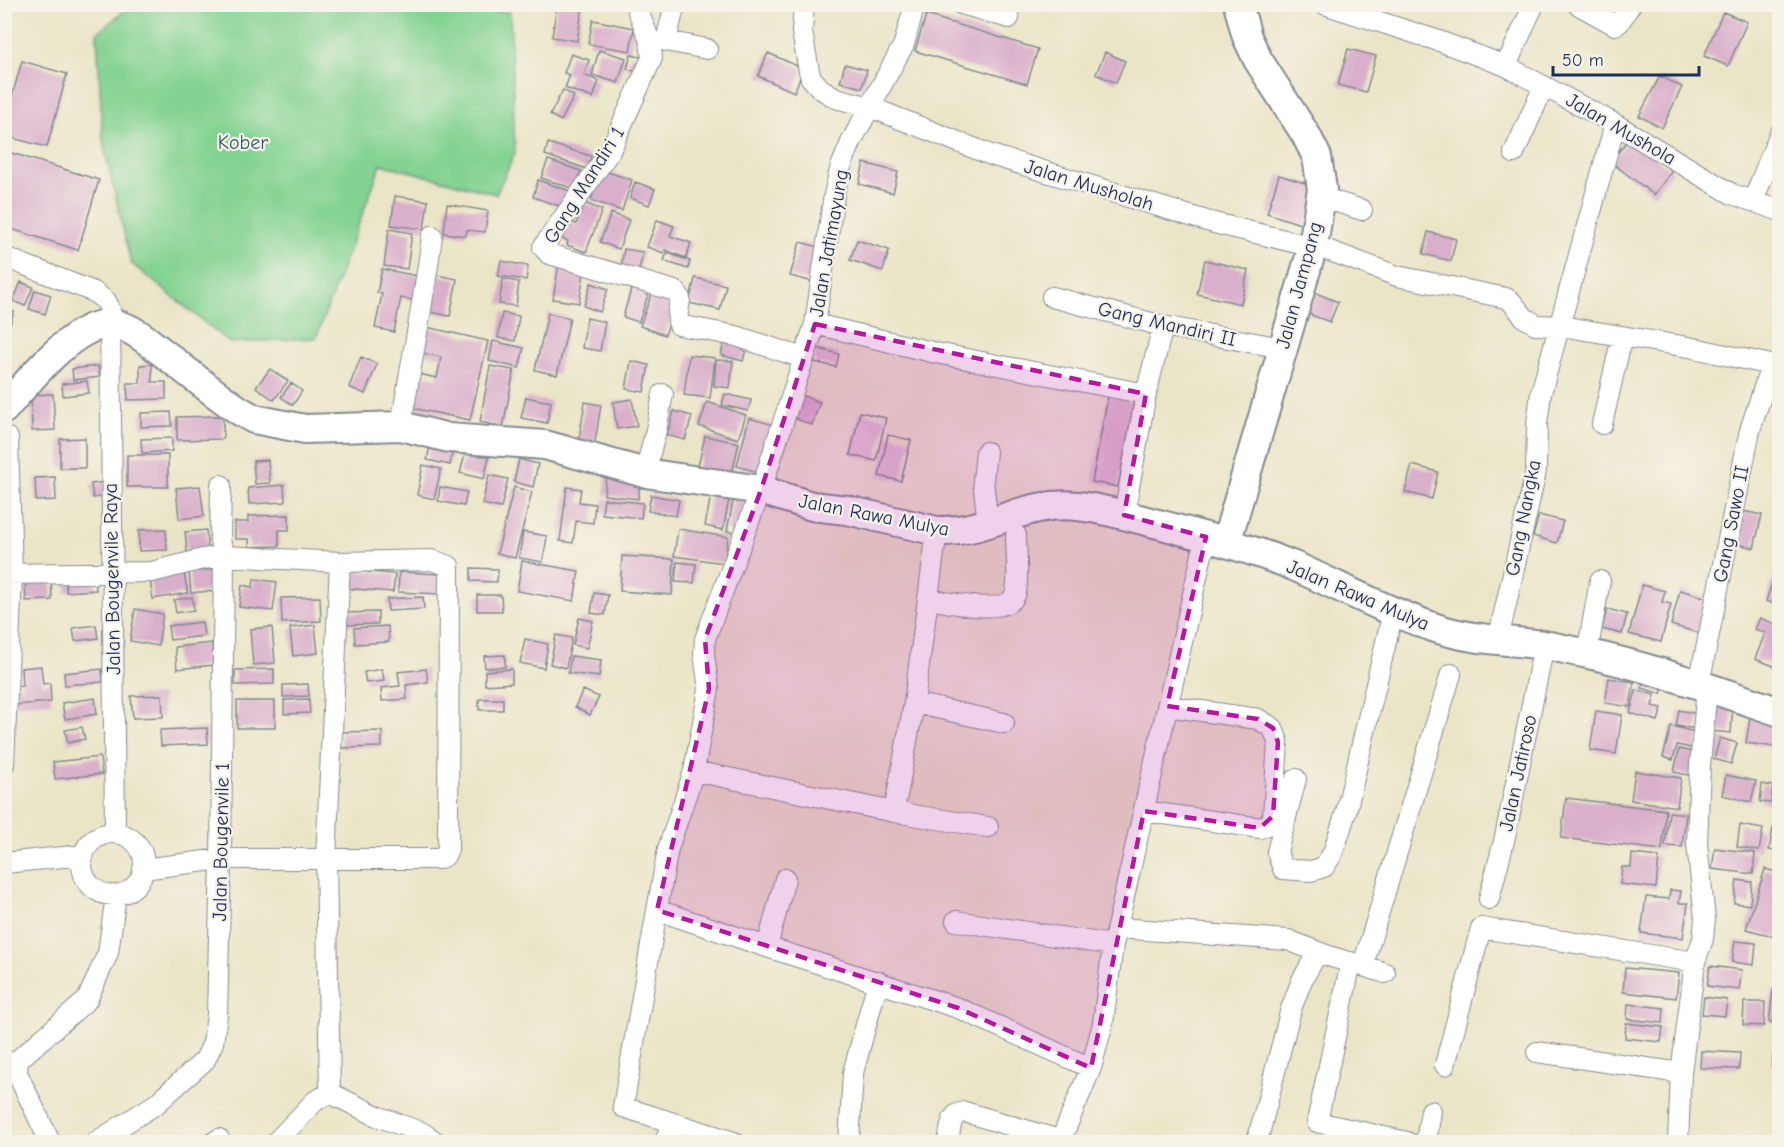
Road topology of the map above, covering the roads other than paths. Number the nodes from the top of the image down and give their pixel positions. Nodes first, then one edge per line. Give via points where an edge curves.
1 (638, 4) edge
2 (675, 4) edge
3 (804, 4) edge
4 (915, 4) edge
5 (961, 4) edge
6 (1238, 4) edge
7 (1324, 4) edge
8 (1534, 4) edge
9 (1577, 4) edge
10 (1631, 4) edge
11 (1009, 18) dead end
12 (707, 49) dead end
13 (1506, 66) junction
14 (1544, 86) junction
15 (870, 107) junction
16 (1615, 124) junction
17 (1779, 133) edge
18 (1514, 153) dead end
19 (1321, 197) junction
20 (1753, 201) junction
21 (1362, 210) dead end
22 (1779, 211) edge
23 (432, 236) dead end
24 (1313, 246) junction
25 (4, 257) edge
26 (1052, 297) dead end
27 (111, 324) junction
28 (815, 324) junction
29 (1163, 326) junction
30 (1561, 326) junction
31 (1622, 337) junction
32 (1282, 348) junction
33 (803, 358) junction
34 (1775, 367) edge
35 (663, 394) dead end
36 (1146, 394) junction
37 (4, 409) edge
38 (1602, 424) dead end
39 (401, 426) junction
40 (8, 438) dead end
41 (986, 452) dead end
42 (645, 473) junction
43 (221, 485) dead end
44 (761, 490) junction
45 (1124, 515) junction
46 (988, 524) junction
47 (937, 531) junction
48 (1016, 535) dead end
49 (1216, 540) junction
50 (224, 556) junction
51 (340, 562) junction
52 (112, 573) junction
53 (8, 574) edge
54 (1600, 581) dead end
55 (929, 599) junction
56 (1393, 612) junction
57 (1498, 640) junction
58 (1544, 645) junction
59 (1587, 654) junction
60 (1451, 674) dead end
61 (1703, 686) junction
62 (914, 703) junction
63 (1167, 706) junction
64 (1779, 712) edge
65 (1004, 723) dead end
66 (4, 764) edge
67 (694, 771) junction
68 (1296, 779) dead end
69 (1144, 811) junction
70 (894, 812) junction
71 (988, 826) dead end
72 (115, 833) junction
73 (83, 855) junction
74 (326, 858) junction
75 (221, 860) junction
76 (4, 862) edge
77 (143, 869) junction
78 (785, 879) dead end
79 (116, 895) junction
80 (1489, 899) dead end
81 (657, 910) junction
82 (956, 921) dead end
83 (1115, 936) junction
84 (767, 947) junction
85 (1318, 952) junction
86 (1695, 962) junction
87 (1357, 963) junction
88 (1385, 973) dead end
89 (878, 981) junction
90 (1537, 1052) dead end
91 (1445, 1065) dead end
92 (1091, 1068) junction
93 (1681, 1073) junction
94 (330, 1093) junction
95 (1431, 1111) dead end
96 (672, 1123) junction
97 (1062, 1142) edge
98 (50, 1143) edge
99 (96, 1143) edge
100 (276, 1143) edge
101 (435, 1143) edge
102 (665, 1143) edge
103 (734, 1143) edge
104 (849, 1143) edge
105 (948, 1143) edge
106 (1257, 1143) edge
107 (1407, 1143) edge
108 (1426, 1143) edge
109 (1678, 1143) edge

1 - 33 street, Gang Mandiri 1 via 652,58 610,151 543,247 549,254 675,291 681,299 676,310 679,325 736,336
2 - 12 street via 666,41
3 - 15 street, Jalan Musholah via 802,39 811,78 836,98
4 - 15 street, Jalan Jatimayung via 903,44
5 - 11 street
6 - 19 main road, Jalan Jampang via 1258,60 1317,158
7 - 13 street, Jalan Mushola
8 - 13 street
9 - 10 street via 1614,25
13 - 14 street, Jalan Mushola
14 - 16 street, Jalan Mushola
14 - 18 street
15 - 24 street, Jalan Musholah via 991,155 1210,222
15 - 28 street, Jalan Jatimayung via 840,169
16 - 20 street, Jalan Mushola via 1732,194
16 - 30 street, Gang Nangka
17 - 20 street
19 - 21 street
19 - 24 main road, Jalan Jampang
20 - 22 street, Jalan Mushola
23 - 39 street
24 - 30 street, Jalan Musholah via 1397,276 1506,298 1528,321
24 - 32 main road, Jalan Jampang
25 - 27 street via 94,292 106,301
26 - 29 street, Gang Mandiri II
27 - 37 main road via 84,332 55,354
27 - 39 main road, Jalan Rawa Mulya via 132,330 254,419 305,429
27 - 52 street, Jalan Bougenvile Raya
28 - 33 street, Jalan Jatimayung
28 - 36 street via 936,353
29 - 32 street, Gang Mandiri II
29 - 36 street
30 - 31 street, Jalan Musholah
30 - 57 street, Gang Nangka via 1541,393 1536,471
31 - 34 street, Jalan Musholah via 1694,348
31 - 38 street
32 - 49 main road, Jalan Jampang
33 - 44 street, Jalan Jatimayung
34 - 61 street, Gang Sawo II via 1749,430
35 - 42 street
36 - 45 street
39 - 42 main road, Jalan Rawa Mulya via 449,438 545,445
40 - 53 street
41 - 46 street via 983,480
42 - 44 main road, Jalan Rawa Mulya
43 - 50 street, Jalan Bougenvile 1 via 220,540
44 - 47 main road, Jalan Rawa Mulya via 812,506
44 - 67 street, Jalan Jatimayung via 705,639 709,689
45 - 46 main road, Jalan Rawa Mulya via 1079,506 1047,505
45 - 49 main road, Jalan Rawa Mulya
46 - 47 main road, Jalan Rawa Mulya via 963,531
47 - 55 street
48 - 55 street via 1016,593 1008,603 993,607
49 - 56 main road, Jalan Rawa Mulya via 1293,566
49 - 63 street
50 - 51 street
50 - 52 street via 152,572
50 - 75 street, Jalan Bougenvile 1
51 - 74 street
51 - 74 street via 432,560 449,566 448,849 438,859
52 - 53 street
52 - 72 street, Jalan Bougenvile Raya
53 - 66 street
54 - 59 street
55 - 62 street
56 - 57 main road, Jalan Rawa Mulya via 1435,628
56 - 68 street via 1347,812 1333,853 1324,867 1311,871 1283,869 1277,852
57 - 58 main road, Jalan Rawa Mulya
58 - 59 main road, Jalan Rawa Mulya
58 - 80 street, Jalan Jatiroso
59 - 61 main road, Jalan Rawa Mulya
60 - 87 street
61 - 64 main road, Jalan Rawa Mulya
61 - 86 street, Gang Sawo II via 1697,844 1705,919
62 - 65 street
62 - 70 street
63 - 69 street
63 - 69 street via 1258,719 1273,728 1278,742 1273,816 1269,824 1260,828
67 - 70 street
67 - 81 street, Jalan Jatimayung via 668,849
69 - 83 street
70 - 71 street
72 - 73 street via 95,838
72 - 77 street via 140,849
73 - 76 street
73 - 79 street via 84,875 89,884 96,891
74 - 75 street
74 - 94 street
75 - 77 street
75 - 99 street, Jalan Bougenvile 1 via 213,1043 205,1060 156,1104
77 - 79 street via 134,887
78 - 84 street
79 - 98 street via 108,953 87,1000 18,1060 17,1073
81 - 84 street
81 - 96 street, Jalan Jatimayung via 623,1107
82 - 83 street
83 - 85 street via 1288,940
83 - 92 street via 1103,1023
84 - 89 street
85 - 87 street
85 - 106 street via 1291,1009
86 - 91 street via 1481,928
86 - 93 street, Gang Sawo II
87 - 88 street
87 - 107 street via 1333,1040 1317,1122
89 - 92 street via 958,1008
89 - 104 street via 853,1073
90 - 93 street
92 - 97 street
93 - 109 street, Gang Sawo II
94 - 100 street via 315,1101
94 - 101 street via 423,1133
95 - 108 street
96 - 102 street
96 - 103 street
97 - 105 street via 965,1112 952,1118

